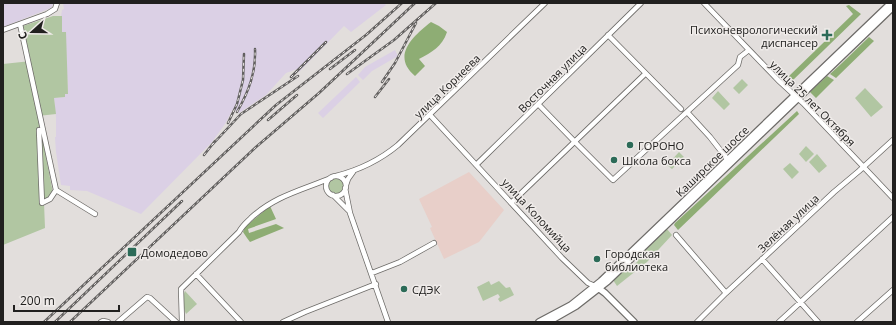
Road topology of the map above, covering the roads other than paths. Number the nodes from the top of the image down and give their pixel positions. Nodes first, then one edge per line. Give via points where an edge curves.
1 (57, 3) edge
2 (546, 3) edge
3 (641, 3) edge
4 (704, 3) edge
5 (891, 3) edge
6 (893, 7) edge
7 (20, 24) junction
8 (3, 30) edge
9 (608, 35) junction
10 (749, 50) junction
11 (646, 74) junction
12 (797, 97) junction
13 (538, 104) junction
14 (681, 108) dead end
15 (687, 112) junction
16 (430, 115) junction
17 (39, 130) dead end
18 (893, 140) edge
19 (575, 142) junction
20 (728, 160) junction
21 (476, 165) junction
22 (864, 167) junction
23 (353, 172) junction
24 (336, 176) junction
25 (331, 178) junction
26 (317, 184) junction
27 (346, 187) junction
28 (56, 190) junction
29 (327, 190) junction
30 (333, 195) junction
31 (893, 198) edge
32 (511, 203) junction
33 (350, 212) junction
34 (95, 214) dead end
35 (893, 217) edge
36 (676, 235) dead end
37 (434, 243) dead end
38 (762, 259) junction
39 (372, 273) junction
40 (196, 274) junction
41 (376, 284) junction
42 (597, 287) junction
43 (893, 290) edge
44 (726, 293) junction
45 (800, 302) junction
46 (101, 322) edge
47 (108, 322) edge
48 (118, 322) edge
49 (176, 322) edge
50 (182, 322) edge
51 (240, 322) edge
52 (283, 322) edge
53 (388, 322) edge
54 (539, 322) edge
55 (548, 322) edge
56 (634, 322) edge
57 (697, 322) edge
58 (779, 322) edge
59 (818, 322) edge
60 (858, 322) edge

1 - 7 street via 55,9 47,14
2 - 16 street, улица Корнеева
3 - 9 street, Восточная улица
4 - 10 street, улица 25 лет Октября
5 - 12 main road, Каширское шоссе
6 - 12 main road, Каширское шоссе
7 - 8 street
7 - 28 street
9 - 11 street
9 - 13 street, Восточная улица
10 - 12 street, улица 25 лет Октября
10 - 15 street via 740,57 738,65
11 - 14 street
11 - 19 street
12 - 20 main road, Каширское шоссе
12 - 22 street, улица 25 лет Октября
12 - 42 main road, Каширское шоссе
13 - 19 street
13 - 21 street, Восточная улица
15 - 19 street via 614,180
15 - 20 street
16 - 21 street, улица Коломийца
16 - 23 street, улица Корнеева via 395,147
17 - 28 street via 42,203 50,199
18 - 22 street, Зелёная улица
19 - 32 street
20 - 42 main road, Каширское шоссе
21 - 32 street, улица Коломийца
22 - 31 street, улица 25 лет Октября
22 - 38 street, Зелёная улица
23 - 24 street, улица Корнеева
23 - 27 street
24 - 25 street
24 - 27 street via 343,179
25 - 26 street
25 - 29 street
26 - 29 street
26 - 40 street via 270,203
27 - 30 street via 341,195
27 - 33 street
28 - 34 street
29 - 30 street
30 - 33 street
32 - 42 street, улица Коломийца via 588,283
33 - 39 street
35 - 45 street
36 - 44 street
37 - 39 street via 400,262
38 - 44 street, Зелёная улица
38 - 45 street
39 - 41 street
40 - 50 street via 181,289
40 - 51 street
41 - 52 street
41 - 53 street
42 - 54 main road, Каширское шоссе
42 - 55 main road, Каширское шоссе via 572,309
42 - 56 main road, улица Коломийца
43 - 60 street
44 - 57 street, Зелёная улица
45 - 58 street
45 - 59 street
46 - 47 street
48 - 49 street via 147,297

